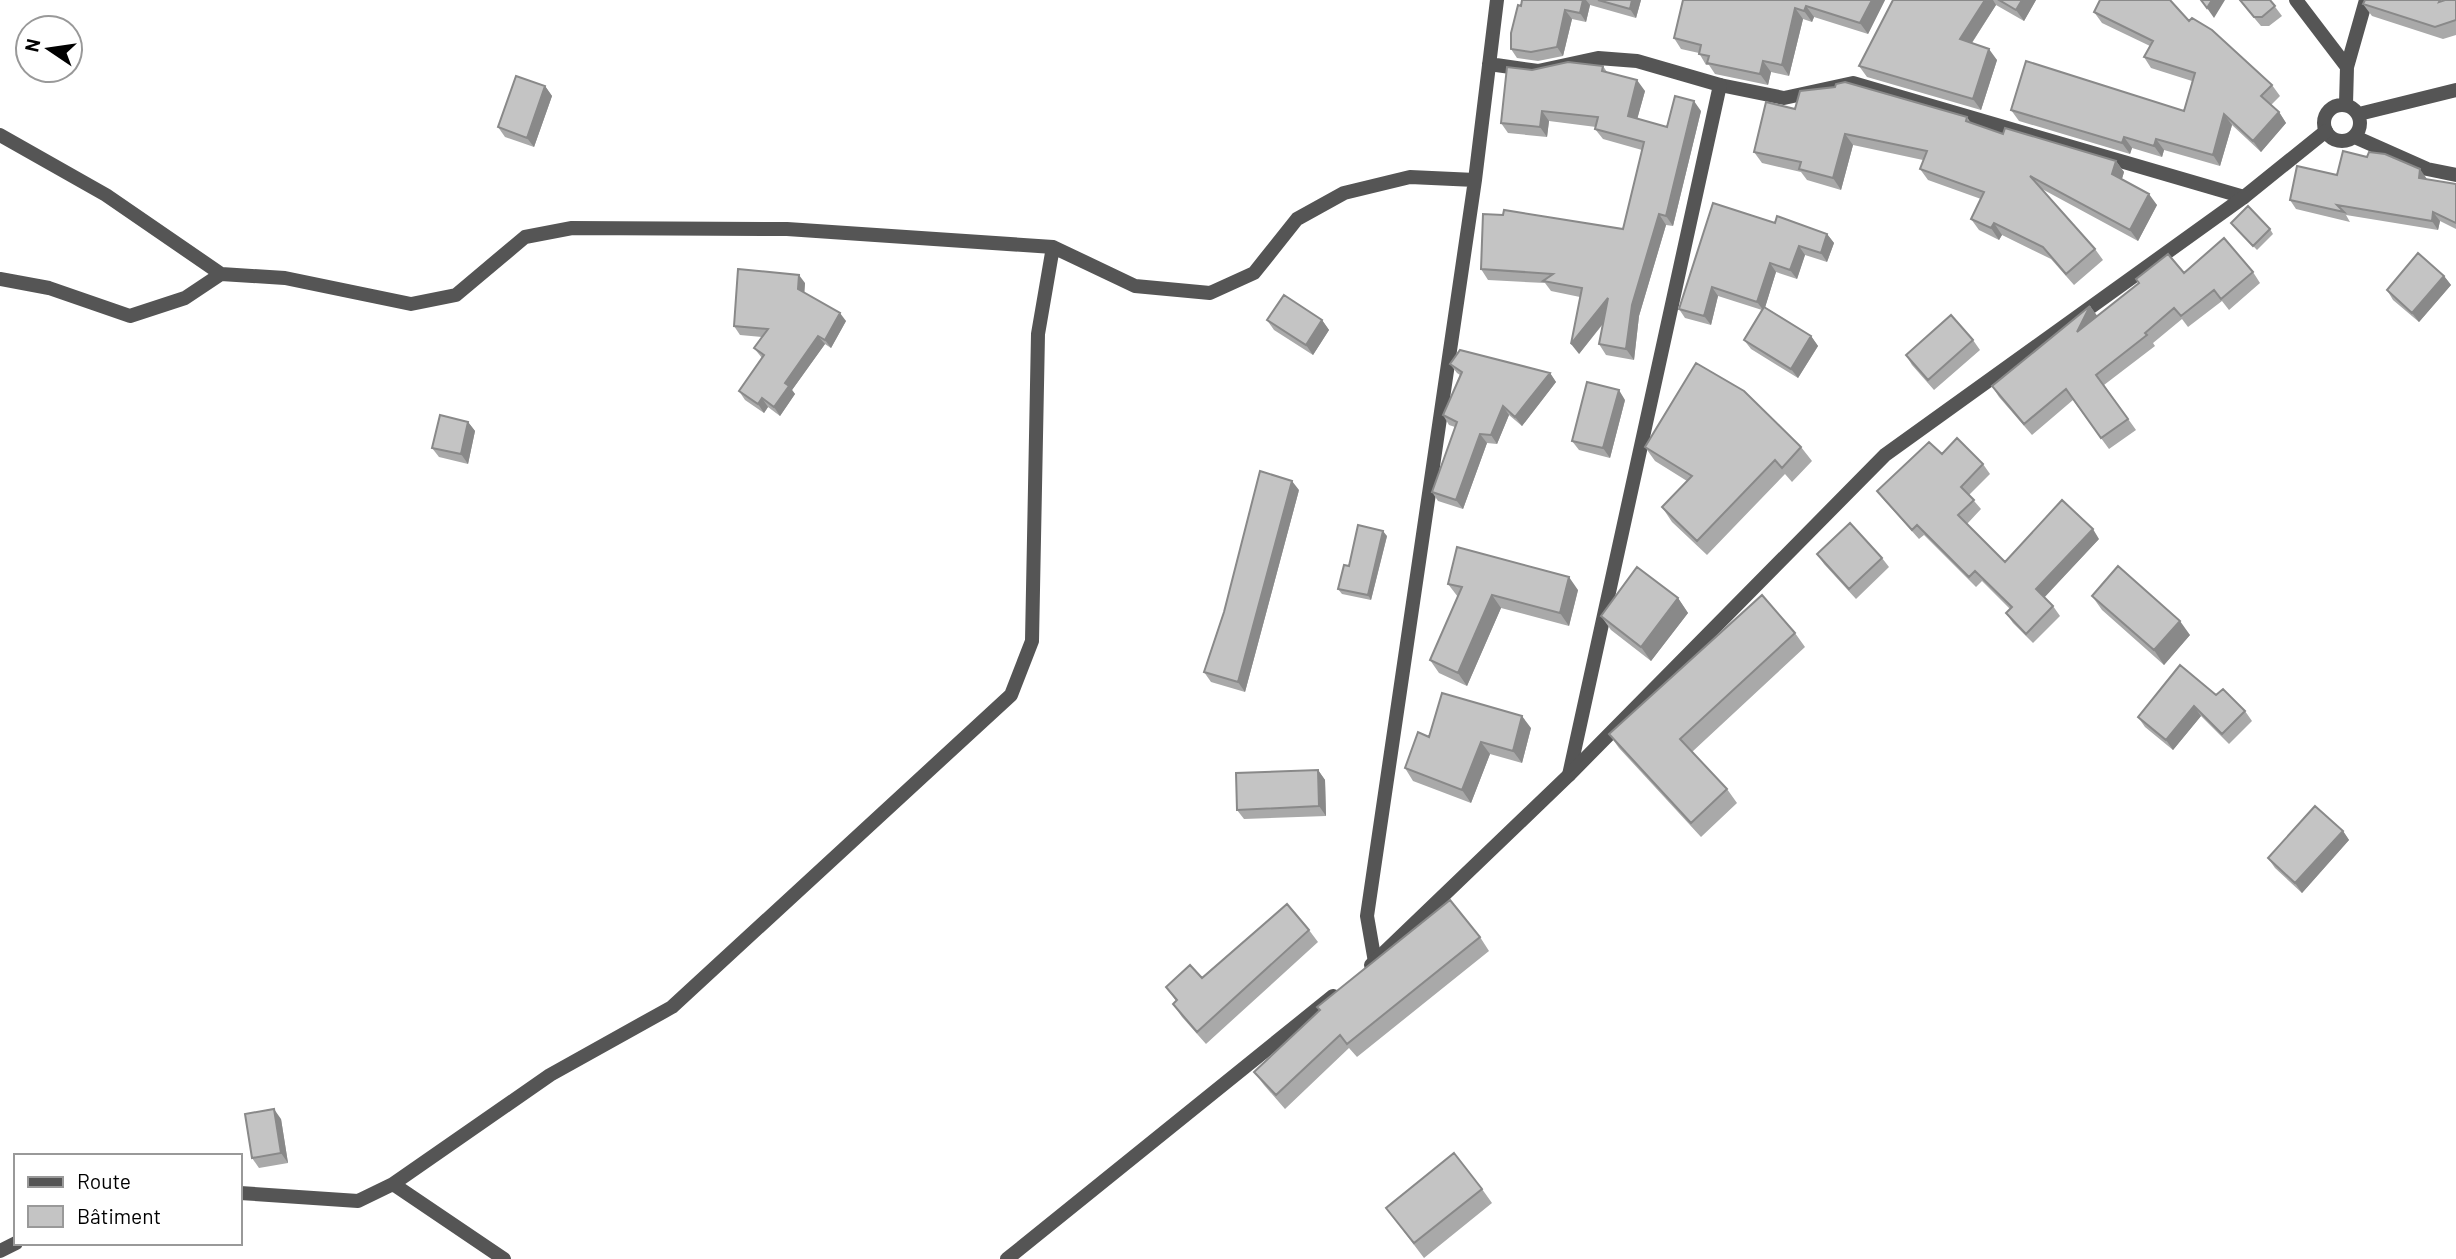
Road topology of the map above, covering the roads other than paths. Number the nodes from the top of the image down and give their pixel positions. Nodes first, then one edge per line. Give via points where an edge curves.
1 (1497, 0) edge
2 (2296, 0) edge
3 (2366, 0) edge
4 (1489, 64) junction
5 (2347, 67) junction
6 (1720, 85) junction
7 (2456, 90) edge
8 (2346, 104) junction
9 (2359, 114) junction
10 (2326, 131) junction
11 (0, 135) edge
12 (2355, 137) junction
13 (2456, 176) edge
14 (1475, 180) junction
15 (2244, 197) junction
16 (1054, 247) junction
17 (221, 274) junction
18 (0, 279) edge
19 (1569, 775) junction
20 (1342, 988) edge
21 (393, 1184) junction
22 (242, 1193) edge
23 (504, 1259) edge
24 (1007, 1259) edge

1 - 4 street
2 - 5 street
3 - 5 street
4 - 6 street via 1538,71 1598,58 1637,61
4 - 14 street
5 - 8 street
6 - 15 street via 1784,98 1856,77
6 - 19 street
7 - 9 street
8 - 9 street
8 - 10 street via 2330,108
9 - 12 street
10 - 12 street via 2339,141
10 - 15 street
11 - 17 street via 106,195
12 - 13 street via 2427,169
14 - 16 street via 1410,177 1344,193 1297,219 1254,273 1210,293 1135,286
14 - 19 street via 1367,916 1369,967
15 - 19 street via 1885,455
16 - 17 street via 787,229 572,228 524,237 456,295 411,304 285,278
16 - 21 street via 1038,334 1032,641 1011,695 672,1007 550,1075
17 - 18 street via 185,299 130,316 49,288
20 - 24 street
21 - 22 street via 358,1201
21 - 23 street

